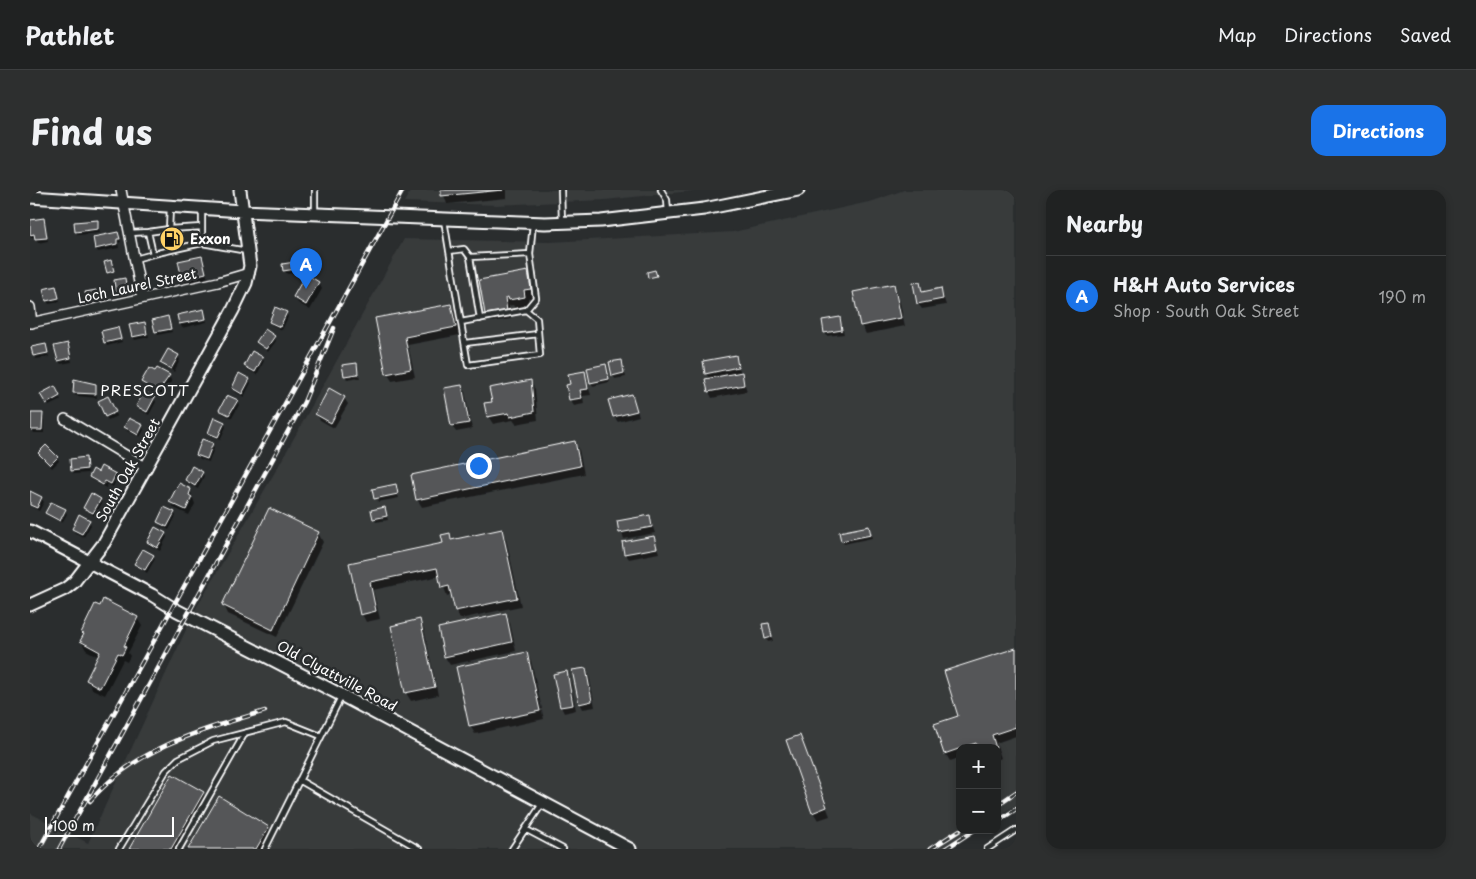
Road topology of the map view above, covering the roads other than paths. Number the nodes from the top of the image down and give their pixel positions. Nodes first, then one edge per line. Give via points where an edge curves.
1 (240, 190) edge
2 (315, 190) edge
3 (561, 190) edge
4 (661, 190) edge
5 (798, 190) edge
6 (123, 196) edge
7 (30, 197) edge
8 (170, 205) junction
9 (202, 207) junction
10 (242, 211) junction
11 (315, 214) junction
12 (669, 214) junction
13 (444, 220) junction
14 (533, 223) junction
15 (562, 223) junction
16 (202, 227) junction
17 (170, 231) junction
18 (148, 232) junction
19 (130, 233) junction
20 (202, 243) junction
21 (248, 251) junction
22 (449, 251) junction
23 (153, 254) junction
24 (530, 254) junction
25 (470, 257) junction
26 (135, 259) junction
27 (249, 273) junction
28 (142, 298) junction
29 (30, 307) edge
30 (526, 310) junction
31 (480, 319) junction
32 (461, 322) junction
33 (31, 323) edge
34 (538, 334) junction
35 (465, 343) junction
36 (65, 419) dead end
37 (147, 468) junction
38 (30, 531) edge
39 (90, 563) junction
40 (30, 605) edge
41 (341, 695) junction
42 (245, 732) junction
43 (321, 736) junction
44 (299, 780) junction
45 (543, 803) junction
46 (525, 829) junction
47 (1016, 830) edge
48 (119, 849) edge
49 (179, 849) edge
50 (265, 849) edge
51 (419, 849) edge
52 (512, 849) edge
53 (563, 849) edge
54 (630, 849) edge
55 (987, 849) edge

1 - 10 main road, South Oak Street
2 - 11 lane
3 - 15 lane
4 - 12 lane via 667,200
5 - 12 main road
6 - 7 main road
6 - 8 main road
6 - 19 street
8 - 9 main road
8 - 17 lane
9 - 10 main road
9 - 16 lane
10 - 11 main road
10 - 21 main road, South Oak Street
11 - 13 main road
12 - 15 main road
13 - 14 main road
13 - 22 lane
14 - 15 main road
14 - 24 lane
16 - 17 lane
16 - 20 lane
17 - 18 lane
18 - 19 lane
18 - 23 lane
19 - 26 street
20 - 21 lane
20 - 23 lane
21 - 27 main road, South Oak Street
22 - 25 lane via 464,249
22 - 32 lane
23 - 26 lane
24 - 25 lane
24 - 30 lane via 536,298
25 - 31 lane
26 - 28 street
27 - 28 street, Loch Laurel Street
27 - 37 main road, South Oak Street via 233,310
28 - 33 street, Loch Laurel Street
29 - 33 street
30 - 31 lane
30 - 34 lane via 536,319
31 - 32 lane
32 - 35 lane
34 - 35 lane
34 - 35 lane via 540,355 468,365
36 - 37 street
37 - 39 main road, South Oak Street
38 - 39 main road, Old Clyattville Road
39 - 40 main road, South Oak Street via 65,589
39 - 41 main road, Old Clyattville Road
41 - 43 lane
41 - 45 main road, Old Clyattville Road
42 - 43 lane via 286,722
42 - 48 lane via 213,741 178,759 166,771
42 - 49 lane
43 - 44 lane
44 - 50 lane
44 - 51 lane
45 - 46 lane
45 - 54 main road, Old Clyattville Road
46 - 52 lane
46 - 53 lane
47 - 55 lane

